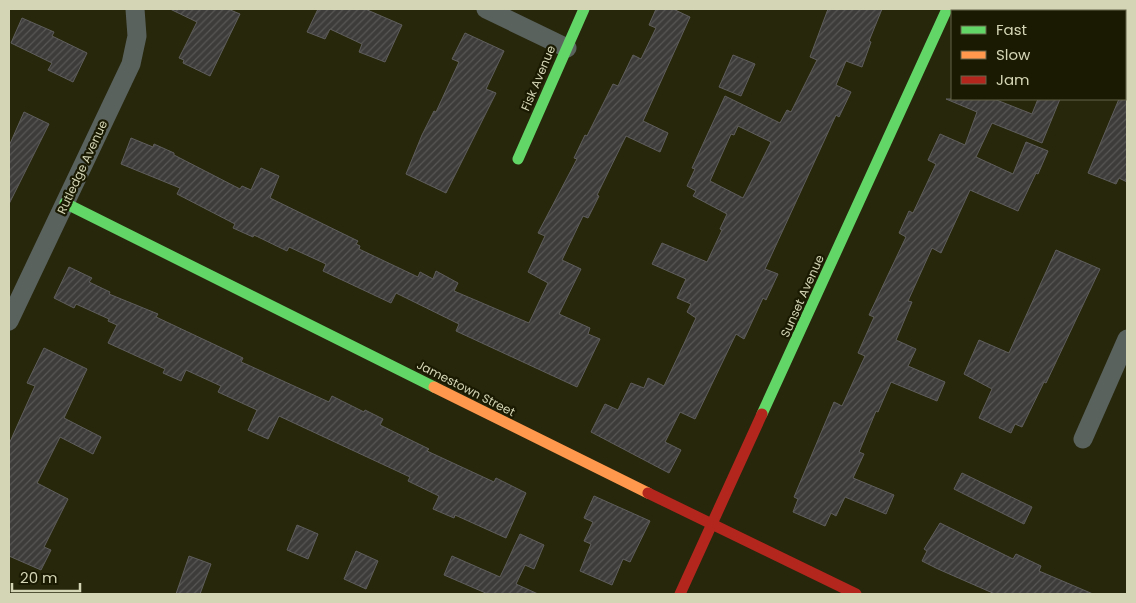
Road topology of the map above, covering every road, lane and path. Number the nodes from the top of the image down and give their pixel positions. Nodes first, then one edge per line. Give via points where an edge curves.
1 (133, 9) edge
2 (486, 9) edge
3 (584, 9) edge
4 (947, 9) edge
5 (567, 48) junction
6 (518, 159) dead end
7 (65, 203) junction
8 (9, 321) edge
9 (1127, 339) edge
10 (1082, 439) dead end
11 (713, 525) junction
12 (680, 594) edge
13 (856, 594) edge

1 - 7 street, Rutledge Avenue via 137,36 131,64
2 - 5 street
3 - 5 street, Fisk Avenue
4 - 11 street, Sunset Avenue
5 - 6 street, Fisk Avenue
7 - 8 street, Rutledge Avenue
7 - 11 street, Jamestown Street
9 - 10 street
11 - 12 street, Sunset Avenue
11 - 13 street, Jamestown Street

